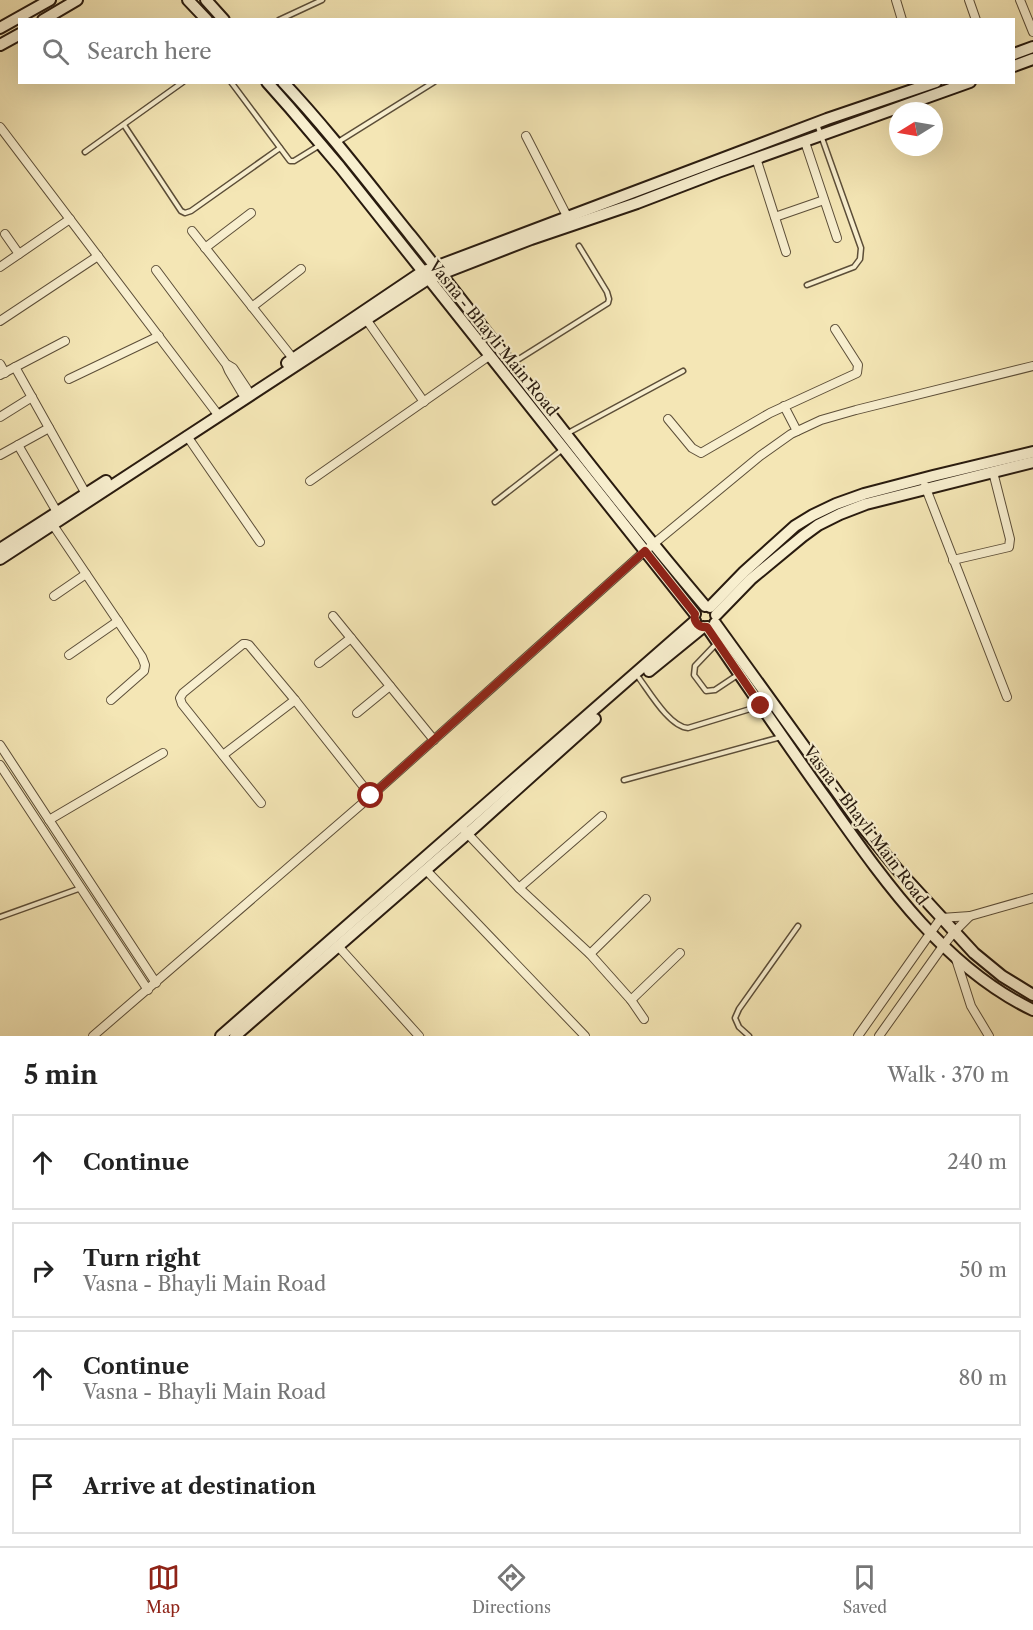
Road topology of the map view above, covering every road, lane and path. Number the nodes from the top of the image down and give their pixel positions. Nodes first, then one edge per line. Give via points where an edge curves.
1 (50, 0) edge
2 (77, 0) edge
3 (188, 0) edge
4 (206, 0) edge
5 (322, 0) edge
6 (896, 0) edge
7 (969, 0) edge
8 (1020, 0) edge
9 (46, 18) edge
10 (205, 18) edge
11 (222, 18) edge
12 (283, 18) edge
13 (901, 18) edge
14 (975, 18) edge
15 (0, 28) edge
16 (1033, 32) edge
17 (18, 35) edge
18 (0, 45) edge
19 (1033, 46) edge
20 (1015, 54) edge
21 (1033, 59) edge
22 (1015, 66) edge
23 (180, 84) edge
24 (232, 84) edge
25 (269, 84) edge
26 (285, 84) edge
27 (431, 84) edge
28 (965, 84) edge
29 (923, 85) edge
30 (925, 99) junction
31 (817, 123) junction
32 (124, 124) junction
33 (0, 127) edge
34 (822, 135) junction
35 (526, 136) dead end
36 (804, 142) junction
37 (336, 143) junction
38 (321, 144) junction
39 (280, 148) junction
40 (85, 152) dead end
41 (756, 158) junction
42 (824, 200) junction
43 (251, 213) dead end
44 (775, 217) junction
45 (70, 219) junction
46 (570, 221) junction
47 (192, 231) dead end
48 (5, 234) dead end
49 (837, 238) dead end
50 (579, 246) dead end
51 (206, 248) junction
52 (786, 252) dead end
53 (19, 254) junction
54 (98, 256) junction
55 (0, 267) edge
56 (301, 269) dead end
57 (156, 270) dead end
58 (438, 270) junction
59 (425, 275) junction
60 (807, 285) dead end
61 (252, 307) junction
62 (366, 319) junction
63 (0, 321) edge
64 (835, 329) dead end
65 (159, 336) junction
66 (65, 341) dead end
67 (489, 356) junction
68 (295, 361) junction
69 (0, 364) edge
70 (511, 364) junction
71 (1033, 366) edge
72 (15, 367) junction
73 (683, 371) dead end
74 (2, 374) edge
75 (69, 379) dead end
76 (245, 391) junction
77 (32, 397) junction
78 (424, 402) junction
79 (784, 406) junction
80 (217, 413) junction
81 (0, 417) edge
82 (668, 419) dead end
83 (49, 428) junction
84 (797, 431) junction
85 (566, 434) junction
86 (187, 436) junction
87 (18, 445) junction
88 (564, 449) junction
89 (1, 452) edge
90 (1033, 460) edge
91 (993, 472) junction
92 (309, 481) dead end
93 (924, 484) junction
94 (86, 494) junction
95 (495, 502) dead end
96 (57, 512) junction
97 (53, 525) junction
98 (260, 542) dead end
99 (649, 548) junction
100 (0, 549) edge
101 (0, 559) edge
102 (953, 560) junction
103 (86, 574) junction
104 (54, 596) dead end
105 (333, 616) dead end
106 (706, 618) junction
107 (118, 621) junction
108 (351, 638) junction
109 (718, 642) junction
110 (69, 655) dead end
111 (319, 663) dead end
112 (739, 674) junction
113 (639, 678) junction
114 (390, 686) junction
115 (1007, 698) dead end
116 (111, 700) dead end
117 (295, 700) junction
118 (761, 706) junction
119 (357, 713) dead end
120 (782, 737) junction
121 (434, 740) junction
122 (0, 745) edge
123 (163, 753) dead end
124 (222, 755) junction
125 (0, 765) edge
126 (624, 780) dead end
127 (371, 796) junction
128 (261, 803) dead end
129 (602, 816) dead end
130 (49, 820) junction
131 (464, 830) junction
132 (426, 870) junction
133 (81, 888) junction
134 (519, 888) junction
135 (1033, 898) edge
136 (646, 899) dead end
137 (970, 916) junction
138 (0, 917) edge
139 (941, 918) junction
140 (798, 926) dead end
141 (931, 932) junction
142 (954, 932) junction
143 (338, 946) junction
144 (943, 946) junction
145 (680, 953) dead end
146 (590, 954) junction
147 (955, 956) junction
148 (156, 983) junction
149 (148, 990) junction
150 (1033, 995) edge
151 (631, 1000) junction
152 (1033, 1010) edge
153 (644, 1019) dead end
154 (236, 1033) edge
155 (93, 1036) edge
156 (221, 1036) edge
157 (419, 1036) edge
158 (585, 1036) edge
159 (749, 1036) edge
160 (858, 1036) edge
161 (879, 1036) edge
162 (989, 1036) edge

1 - 15 main road
2 - 9 main road
3 - 10 main road
4 - 11 main road
5 - 12 lane
6 - 13 street
7 - 14 street
8 - 16 street
17 - 18 main road
19 - 20 main road
21 - 22 main road
23 - 32 lane
24 - 39 lane
25 - 38 main road, Vasna - Bhayli Main Road
26 - 37 main road, Vasna - Bhayli Main Road
27 - 37 lane
28 - 30 main road
29 - 30 street
29 - 31 main road
30 - 34 main road
31 - 34 lane
31 - 46 main road
32 - 39 lane via 185,213
32 - 40 lane
33 - 45 street
34 - 36 main road
34 - 60 lane via 861,248 860,259 854,267
35 - 46 street
36 - 41 main road
36 - 42 street
37 - 58 main road, Vasna - Bhayli Main Road
38 - 39 lane via 294,161
38 - 59 main road, Vasna - Bhayli Main Road
41 - 44 street
41 - 46 main road via 637,203
42 - 44 street
42 - 49 street
43 - 51 street
44 - 52 street
45 - 53 street
45 - 54 street
46 - 58 main road
47 - 51 street
48 - 53 street
50 - 70 lane via 607,292 608,303
51 - 61 street
53 - 55 street
54 - 63 street
54 - 65 street
56 - 61 street
57 - 76 street
58 - 59 main road
58 - 70 main road, Vasna - Bhayli Main Road
59 - 62 main road
59 - 67 main road, Vasna - Bhayli Main Road
59 - 68 main road
61 - 68 street
62 - 68 main road
62 - 78 street
64 - 79 street via 858,365 858,373
65 - 75 street
65 - 80 street
66 - 72 street
67 - 78 street
67 - 88 main road, Vasna - Bhayli Main Road
68 - 76 main road
68 - 80 main road
69 - 74 street
70 - 85 main road, Vasna - Bhayli Main Road
71 - 84 street via 856,410
72 - 74 street
72 - 77 street
73 - 85 lane
76 - 80 main road
77 - 81 street
77 - 83 street
78 - 92 street
79 - 82 street via 702,453 692,448
79 - 84 street
80 - 86 main road
80 - 94 main road
83 - 87 street
83 - 94 street
84 - 99 street via 760,456
85 - 99 main road, Vasna - Bhayli Main Road
86 - 97 main road
86 - 98 street
87 - 89 street
87 - 96 street
88 - 95 lane
88 - 99 main road, Vasna - Bhayli Main Road
90 - 91 main road
90 - 93 main road
91 - 93 main road
91 - 102 street via 1010,547
93 - 102 street
93 - 106 main road via 818,525
94 - 96 main road
96 - 100 main road
97 - 101 main road
97 - 103 street
99 - 106 main road, Vasna - Bhayli Main Road
99 - 121 street
102 - 115 street
103 - 104 street
103 - 107 street
105 - 108 street
106 - 109 main road, Vasna - Bhayli Main Road
106 - 113 main road
106 - 131 main road
106 - 139 main road, Vasna - Bhayli Main Road via 858,821
107 - 110 street
107 - 116 street via 145,665 144,671
108 - 111 street
108 - 114 street
109 - 112 main road, Vasna - Bhayli Main Road
109 - 112 lane via 695,666 694,675 706,691 715,690
112 - 118 main road, Vasna - Bhayli Main Road
113 - 118 lane via 681,728
113 - 131 main road
114 - 119 street
114 - 121 street
117 - 124 street
117 - 124 street via 249,645 243,644 180,698
117 - 127 street
118 - 120 main road, Vasna - Bhayli Main Road
120 - 126 lane
120 - 141 main road, Vasna - Bhayli Main Road via 868,858
121 - 127 street
122 - 130 street
123 - 130 street
124 - 128 street
125 - 133 street
127 - 148 street
129 - 134 street
130 - 148 street
131 - 132 main road
131 - 134 street
131 - 154 main road
132 - 143 main road
132 - 158 street
133 - 138 lane
133 - 149 street
134 - 146 street
135 - 137 street
136 - 146 street
137 - 139 street
137 - 142 street
139 - 141 street
139 - 142 main road, Vasna - Bhayli Main Road
140 - 159 lane via 739,1009 735,1018
141 - 144 main road, Vasna - Bhayli Main Road
141 - 160 street
142 - 144 street
142 - 150 main road, Vasna - Bhayli Main Road via 1002,976
143 - 154 main road
143 - 157 street
144 - 147 main road, Vasna - Bhayli Main Road
144 - 161 street
145 - 151 street
146 - 151 street
147 - 152 main road, Vasna - Bhayli Main Road via 988,984
147 - 162 street via 971,1006
148 - 149 street
149 - 155 street
151 - 153 street
154 - 156 main road

